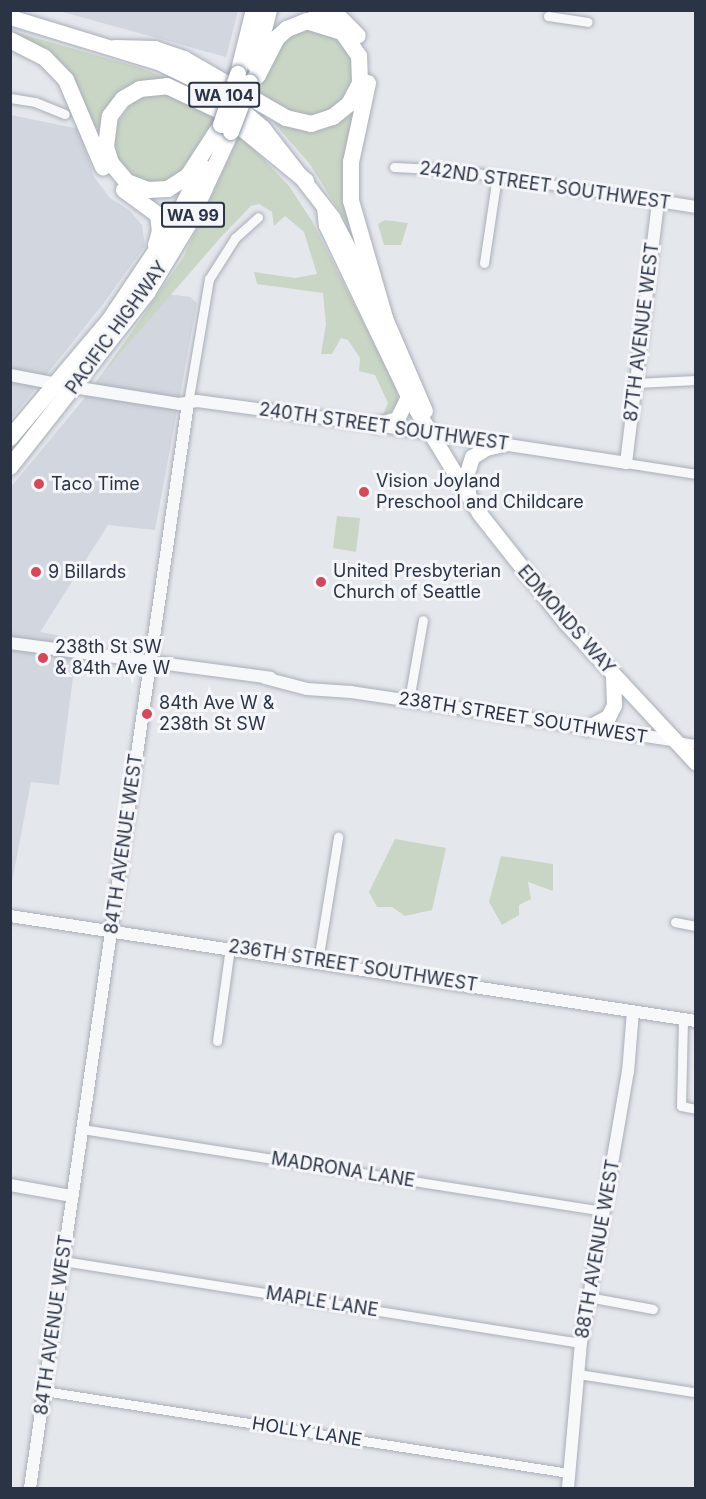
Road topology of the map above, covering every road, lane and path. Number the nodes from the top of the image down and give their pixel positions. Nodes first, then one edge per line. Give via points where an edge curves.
1 (254, 10) edge
2 (269, 10) edge
3 (316, 10) edge
4 (570, 15) edge
5 (548, 16) dead end
6 (10, 17) edge
7 (588, 22) dead end
8 (10, 40) edge
9 (115, 48) junction
10 (244, 78) junction
11 (10, 98) edge
12 (64, 114) dead end
13 (226, 129) junction
14 (394, 166) dead end
15 (497, 176) junction
16 (306, 181) junction
17 (658, 201) junction
18 (324, 207) junction
19 (696, 207) edge
20 (258, 217) dead end
21 (151, 262) junction
22 (484, 262) dead end
23 (385, 318) junction
24 (10, 375) edge
25 (696, 380) edge
26 (636, 383) junction
27 (65, 386) junction
28 (408, 396) junction
29 (188, 403) junction
30 (376, 424) junction
31 (434, 434) junction
32 (10, 438) edge
33 (504, 444) junction
34 (626, 463) junction
35 (10, 467) edge
36 (696, 474) edge
37 (468, 496) junction
38 (423, 620) dead end
39 (10, 643) edge
40 (150, 664) junction
41 (613, 674) junction
42 (409, 700) junction
43 (587, 728) junction
44 (674, 740) junction
45 (696, 744) edge
46 (696, 763) edge
47 (338, 837) dead end
48 (10, 916) edge
49 (675, 922) dead end
50 (696, 926) edge
51 (112, 930) junction
52 (230, 947) junction
53 (318, 961) junction
54 (633, 1011) junction
55 (689, 1020) edge
56 (217, 1041) dead end
57 (696, 1109) edge
58 (82, 1129) junction
59 (10, 1185) edge
60 (72, 1196) junction
61 (603, 1211) junction
62 (63, 1261) junction
63 (588, 1297) junction
64 (653, 1309) dead end
65 (581, 1343) junction
66 (578, 1374) junction
67 (44, 1390) junction
68 (693, 1392) dead end
69 (569, 1473) junction
70 (30, 1488) edge
71 (568, 1488) edge

1 - 10 highway, PACIFIC HIGHWAY / WA 99
2 - 10 highway, PACIFIC HIGHWAY / WA 99
3 - 23 highway via 340,18 352,27 369,64 350,179 357,225
4 - 5 street
4 - 7 street
6 - 9 main road, EDMONDS WAY / WA 104
8 - 21 highway via 55,66 72,91 102,165 124,190 158,215 160,231
9 - 10 highway via 155,50 184,59 286,118 311,124 333,117 350,104 360,83 359,56 342,32 307,21 277,38 258,75
9 - 16 main road, EDMONDS WAY / WA 104 via 160,63 222,93 263,128
10 - 13 highway, PACIFIC HIGHWAY / WA 99, bridge
11 - 12 street via 35,102
13 - 16 highway via 188,176 168,189 148,190 128,182 111,163 106,147 110,116 123,99 140,89 167,86 222,112
13 - 21 highway, PACIFIC HIGHWAY / WA 99
13 - 27 highway, PACIFIC HIGHWAY / WA 99 via 188,225 153,285
14 - 15 street, 242ND STREET SOUTHWEST
15 - 17 street, 242ND STREET SOUTHWEST
15 - 22 street
16 - 18 main road, EDMONDS WAY / WA 104
17 - 19 street, 242ND STREET SOUTHWEST
17 - 26 street, 87TH AVENUE WEST
18 - 23 main road, EDMONDS WAY / WA 104 via 333,217
18 - 28 main road, EDMONDS WAY / WA 104 via 326,225
20 - 29 street, 84TH AVENUE WEST via 235,238 209,279
21 - 27 highway, PACIFIC HIGHWAY / WA 99
23 - 31 main road, EDMONDS WAY / WA 104
24 - 27 street, 240TH STREET SOUTHWEST
25 - 26 street
26 - 34 street, 87TH AVENUE WEST
27 - 29 street, 240TH STREET SOUTHWEST
27 - 32 highway, PACIFIC HIGHWAY / WA 99
27 - 35 highway, PACIFIC HIGHWAY / WA 99
28 - 30 main road via 397,419
28 - 31 main road, EDMONDS WAY / WA 104
29 - 30 street, 240TH STREET SOUTHWEST
29 - 40 street, 84TH AVENUE WEST
30 - 31 street, 240TH STREET SOUTHWEST
31 - 33 street, 240TH STREET SOUTHWEST
31 - 37 main road, EDMONDS WAY / WA 104
33 - 34 street, 240TH STREET SOUTHWEST
33 - 37 main road via 472,456 467,473
34 - 36 street, 240TH STREET SOUTHWEST
37 - 41 main road, EDMONDS WAY / WA 104 via 508,554
38 - 42 street
39 - 40 street, 238TH STREET SOUTHWEST
40 - 42 street, 238TH STREET SOUTHWEST via 264,678 307,689
40 - 51 street, 84TH AVENUE WEST
41 - 43 main road via 614,705 608,717
41 - 44 main road, EDMONDS WAY / WA 104
42 - 43 street, 238TH STREET SOUTHWEST
43 - 44 street, 238TH STREET SOUTHWEST
44 - 45 street, 238TH STREET SOUTHWEST
44 - 46 main road, EDMONDS WAY / WA 104
47 - 53 street
48 - 51 street, 236TH STREET SOUTHWEST
49 - 50 street
51 - 52 street, 236TH STREET SOUTHWEST
51 - 58 street, 84TH AVENUE WEST
52 - 53 street, 236TH STREET SOUTHWEST
52 - 56 street
53 - 54 street, 236TH STREET SOUTHWEST
54 - 55 street, 236TH STREET SOUTHWEST
54 - 61 street, 88TH AVENUE WEST via 628,1072
55 - 57 street via 681,1106
58 - 60 street, 84TH AVENUE WEST
58 - 61 street, MADRONA LANE
59 - 60 street
60 - 62 street, 84TH AVENUE WEST
61 - 63 street, 88TH AVENUE WEST
62 - 65 street, MAPLE LANE
62 - 67 street, 84TH AVENUE WEST
63 - 64 street
63 - 65 street, 88TH AVENUE WEST
65 - 66 street, 88TH AVENUE WEST
66 - 68 street
66 - 69 street, 88TH AVENUE WEST
67 - 69 street, HOLLY LANE
67 - 70 street, 84TH AVENUE WEST
69 - 71 street, 88TH AVENUE WEST

